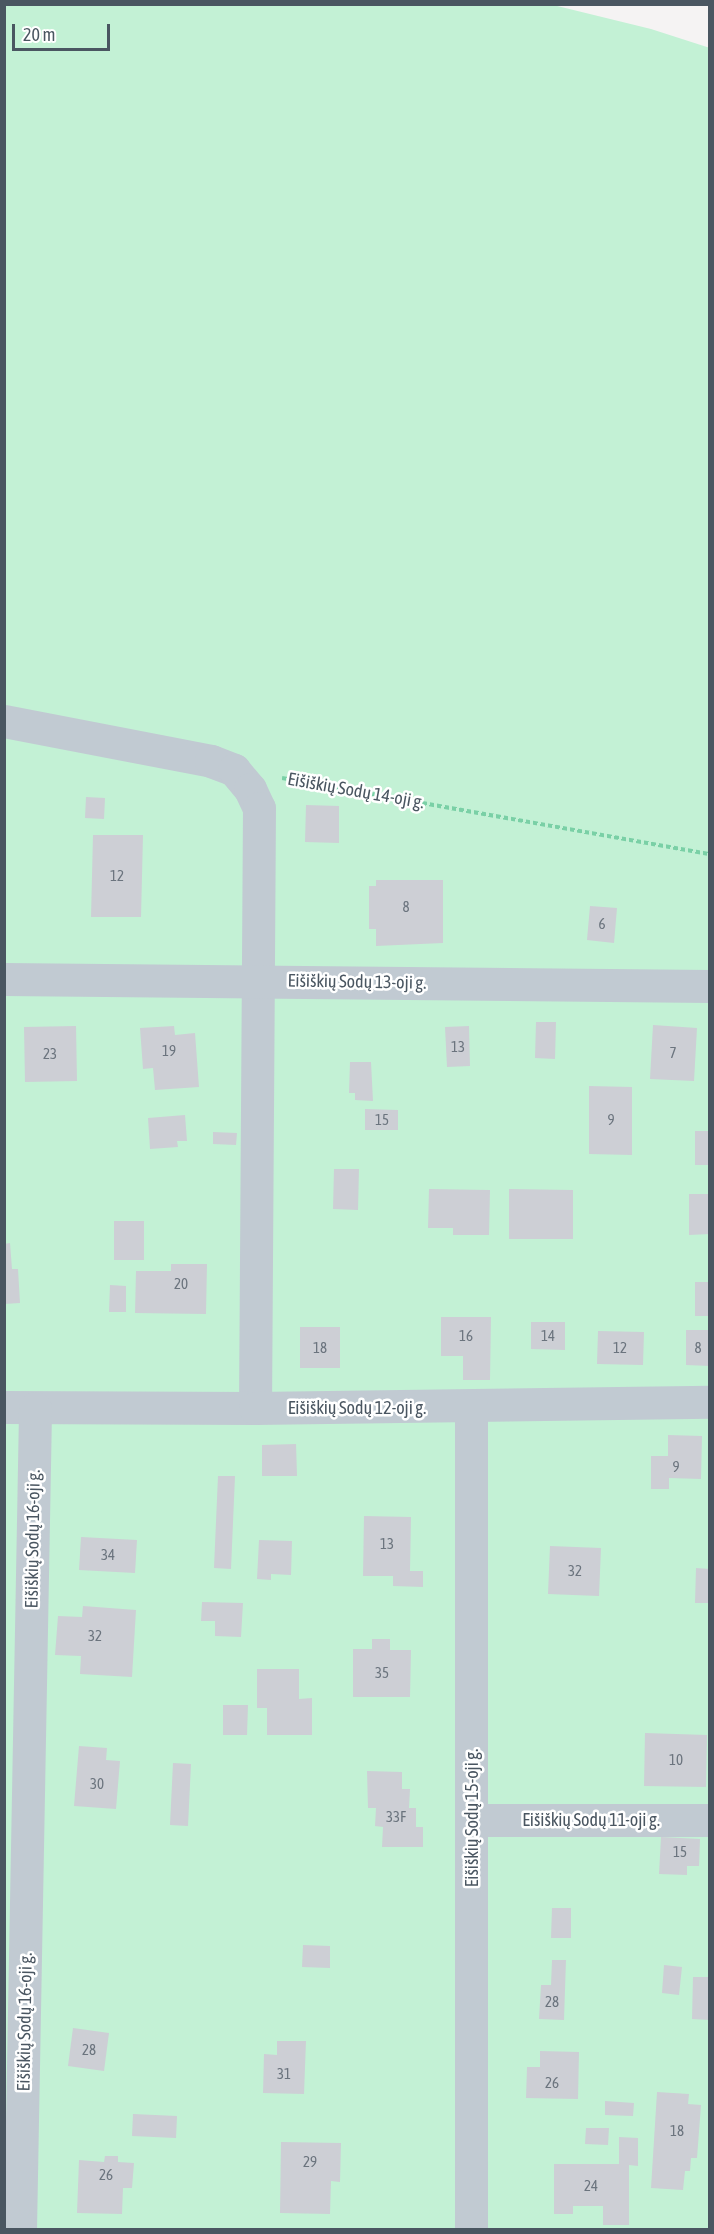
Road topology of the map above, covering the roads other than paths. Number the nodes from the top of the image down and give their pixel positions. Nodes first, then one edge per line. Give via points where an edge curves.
1 (4, 721) edge
2 (4, 979) edge
3 (260, 981) junction
4 (710, 986) edge
5 (710, 1402) edge
6 (20, 1407) edge
7 (471, 1407) junction
8 (255, 1408) junction
9 (17, 1814) edge
10 (472, 1820) junction
11 (710, 1820) edge
12 (20, 2229) edge
13 (471, 2229) edge

1 - 3 street via 211,761 234,770 259,808
2 - 3 street, Eišiškių Sodų 13-oji g.
3 - 4 street, Eišiškių Sodų 13-oji g.
3 - 8 street
5 - 7 street, Eišiškių Sodų 12-oji g.
6 - 8 street, Eišiškių Sodų 12-oji g.
6 - 9 street, Eišiškių Sodų 16-oji g.
7 - 8 street, Eišiškių Sodų 12-oji g.
7 - 10 street, Eišiškių Sodų 15-oji g.
9 - 12 street, Eišiškių Sodų 16-oji g.
10 - 11 street, Eišiškių Sodų 11-oji g.
10 - 13 street, Eišiškių Sodų 15-oji g.

